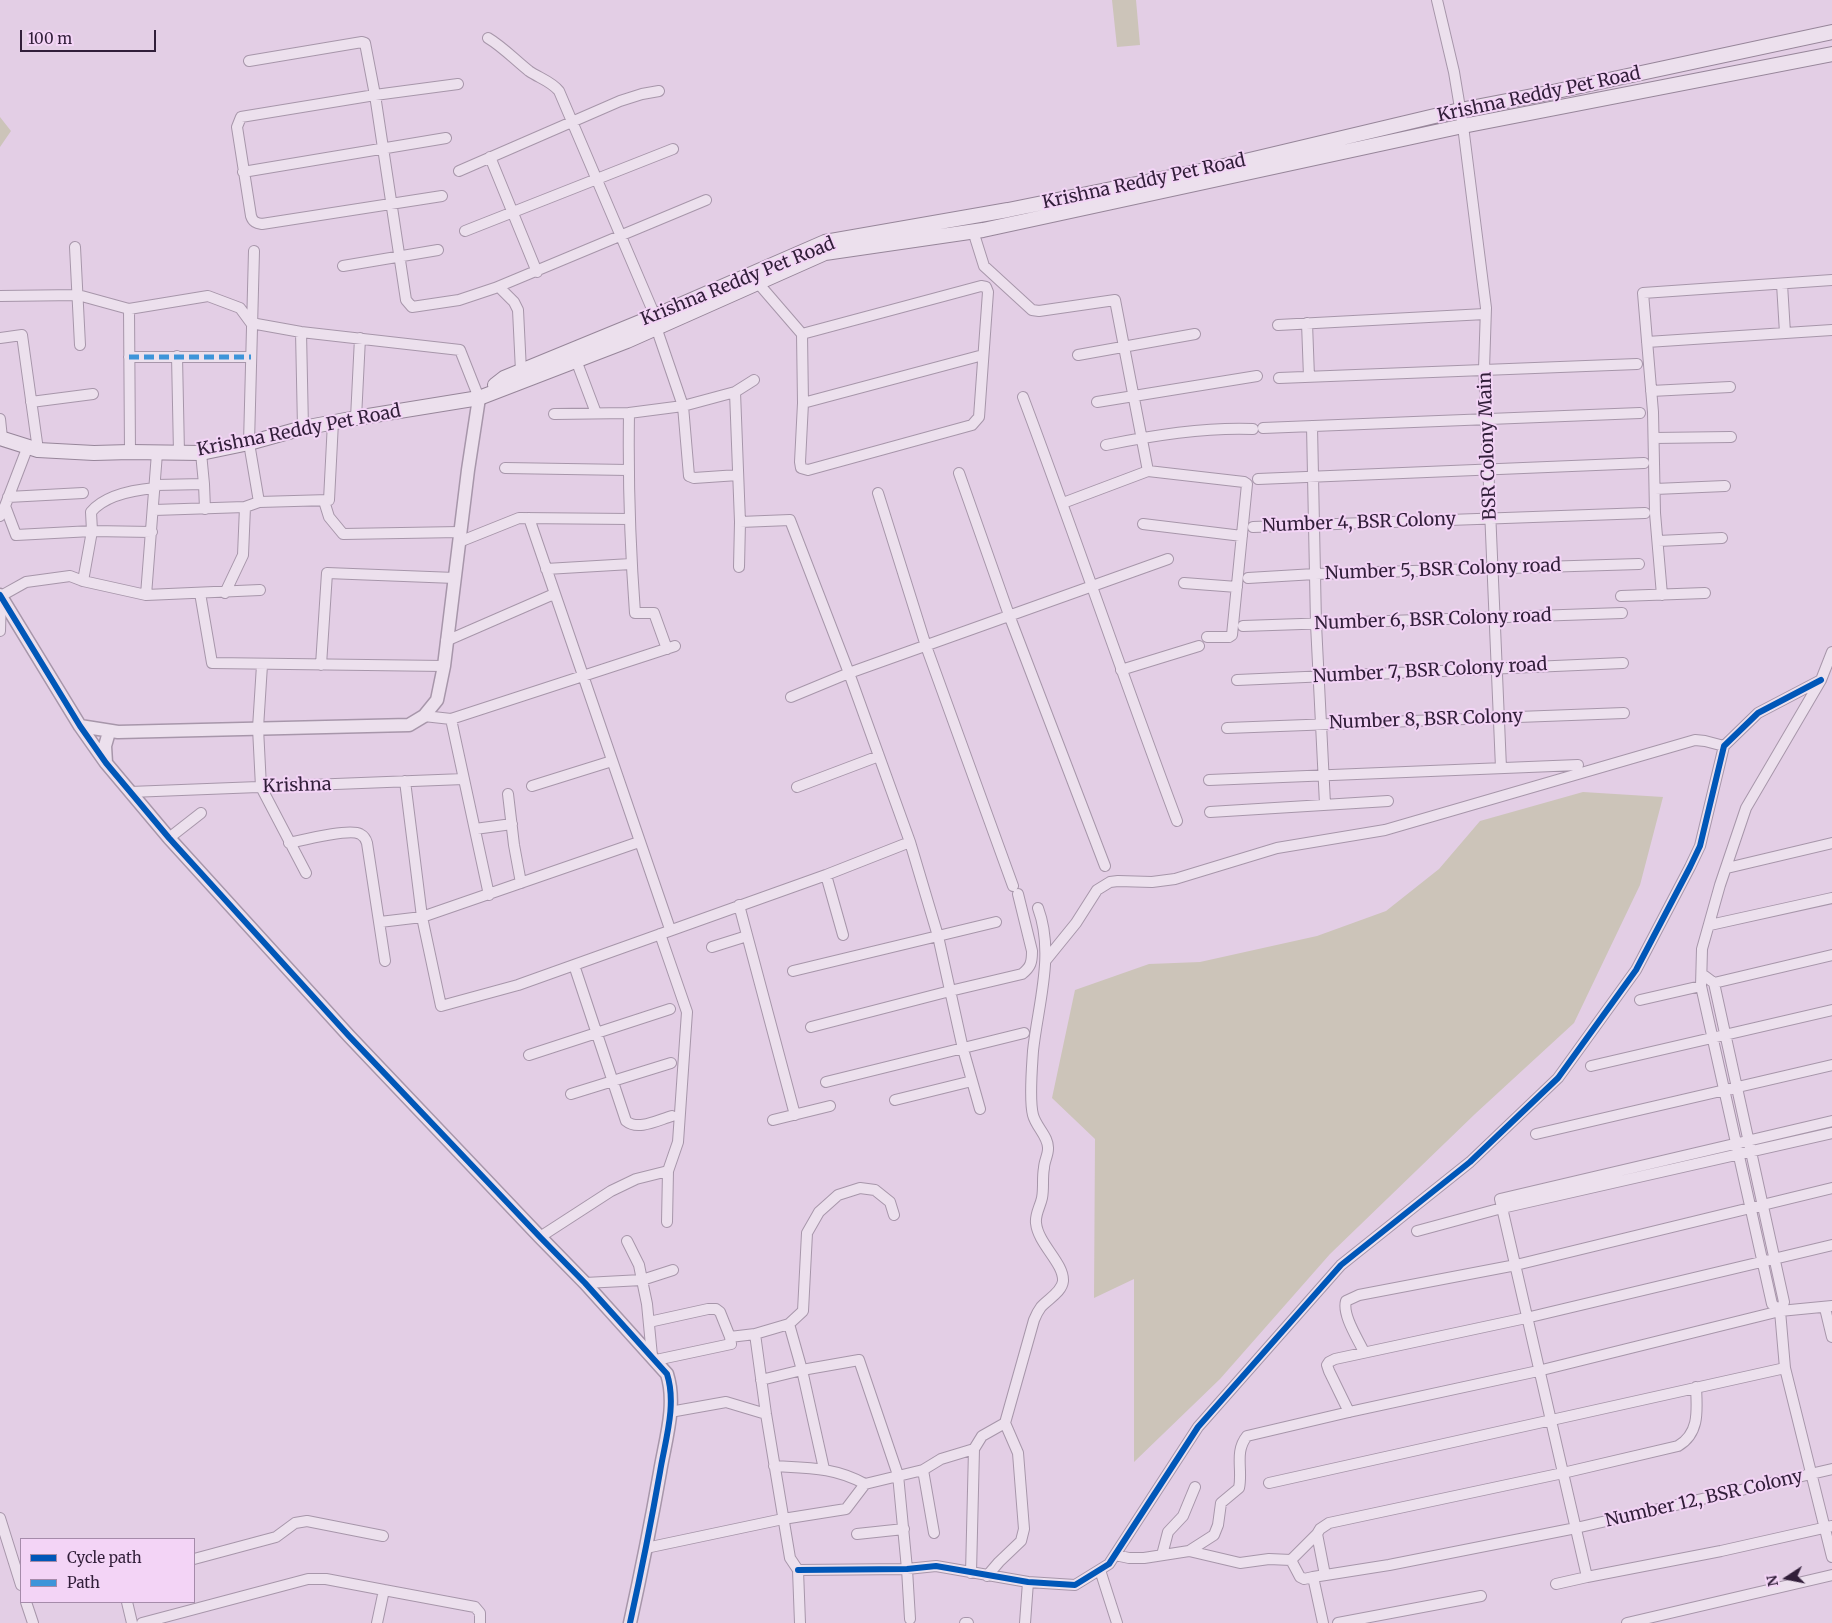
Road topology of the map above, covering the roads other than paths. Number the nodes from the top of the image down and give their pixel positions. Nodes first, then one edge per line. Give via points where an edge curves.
1 (1438, 0) edge
2 (1832, 32) edge
3 (488, 38) dead end
4 (1832, 54) edge
5 (249, 60) dead end
6 (458, 84) dead end
7 (659, 92) dead end
8 (375, 95) junction
9 (1460, 110) junction
10 (572, 122) junction
11 (1463, 126) junction
12 (446, 138) dead end
13 (383, 148) junction
14 (673, 149) dead end
15 (490, 157) junction
16 (459, 171) dead end
17 (243, 172) junction
18 (596, 180) junction
19 (442, 196) dead end
20 (706, 200) dead end
21 (391, 204) junction
22 (513, 212) junction
23 (465, 231) dead end
24 (973, 231) junction
25 (621, 237) junction
26 (75, 246) dead end
27 (438, 250) dead end
28 (254, 251) dead end
29 (399, 256) junction
30 (343, 266) dead end
31 (537, 272) junction
32 (1832, 280) edge
33 (758, 283) junction
34 (1782, 284) junction
35 (499, 286) junction
36 (78, 295) junction
37 (0, 296) edge
38 (129, 309) junction
39 (1485, 314) junction
40 (656, 322) junction
41 (251, 323) junction
42 (1307, 323) junction
43 (1278, 325) dead end
44 (1832, 330) edge
45 (301, 332) junction
46 (1785, 333) junction
47 (802, 334) junction
48 (1196, 334) dead end
49 (0, 338) edge
50 (360, 338) junction
51 (1647, 342) junction
52 (80, 345) dead end
53 (1124, 346) junction
54 (983, 355) junction
55 (1078, 355) dead end
56 (176, 356) junction
57 (130, 357) junction
58 (250, 357) junction
59 (576, 360) junction
60 (1637, 364) dead end
61 (1484, 369) junction
62 (521, 371) junction
63 (1257, 376) dead end
64 (1309, 377) junction
65 (1279, 378) dead end
66 (754, 380) dead end
67 (1730, 386) dead end
68 (1651, 391) junction
69 (735, 392) junction
70 (93, 394) dead end
71 (1133, 396) junction
72 (1023, 397) dead end
73 (479, 398) junction
74 (31, 402) junction
75 (1096, 402) dead end
76 (803, 403) junction
77 (683, 406) junction
78 (596, 413) junction
79 (629, 413) junction
80 (1640, 413) dead end
81 (554, 414) dead end
82 (0, 418) edge
83 (356, 418) junction
84 (1487, 419) junction
85 (333, 422) junction
86 (1312, 426) junction
87 (304, 428) junction
88 (1731, 437) dead end
89 (1, 438) edge
90 (1141, 438) junction
91 (1654, 438) junction
92 (249, 443) junction
93 (1106, 445) dead end
94 (33, 448) junction
95 (130, 452) junction
96 (158, 453) junction
97 (179, 453) junction
98 (201, 453) junction
99 (1644, 463) dead end
100 (505, 468) dead end
101 (628, 470) junction
102 (1490, 470) junction
103 (1148, 471) junction
104 (959, 473) dead end
105 (738, 475) junction
106 (1312, 476) junction
107 (1258, 479) dead end
108 (204, 484) junction
109 (1725, 486) dead end
110 (155, 487) junction
111 (1655, 489) junction
112 (83, 493) dead end
113 (878, 494) dead end
114 (324, 501) junction
115 (259, 502) junction
116 (1063, 503) junction
117 (4, 506) edge
118 (246, 507) junction
119 (204, 509) junction
120 (154, 510) junction
121 (1646, 513) dead end
122 (529, 518) junction
123 (630, 519) junction
124 (1491, 519) junction
125 (740, 522) junction
126 (1143, 524) dead end
127 (1313, 524) junction
128 (1253, 527) dead end
129 (92, 531) junction
130 (152, 532) junction
131 (1242, 536) junction
132 (459, 537) junction
133 (1722, 538) dead end
134 (1658, 541) junction
135 (1168, 559) dead end
136 (631, 564) junction
137 (1638, 564) dead end
138 (739, 567) dead end
139 (1493, 568) junction
140 (546, 569) junction
141 (1315, 574) junction
142 (455, 578) junction
143 (1248, 578) dead end
144 (83, 581) junction
145 (1184, 583) dead end
146 (1090, 586) junction
147 (1237, 587) junction
148 (260, 590) dead end
149 (225, 593) junction
150 (1705, 593) dead end
151 (200, 594) junction
152 (554, 594) junction
153 (0, 595) edge
154 (146, 595) junction
155 (1662, 595) junction
156 (1621, 596) dead end
157 (1622, 614) dead end
158 (1009, 615) junction
159 (1494, 618) junction
160 (1316, 624) junction
161 (1244, 626) dead end
162 (0, 631) edge
163 (1207, 637) dead end
164 (446, 641) junction
165 (926, 646) junction
166 (1199, 646) dead end
167 (1831, 656) edge
168 (1623, 663) dead end
169 (262, 665) junction
170 (321, 666) junction
171 (444, 666) junction
172 (1496, 668) junction
173 (1121, 670) junction
174 (849, 672) junction
175 (582, 676) junction
176 (1319, 676) junction
177 (1237, 680) dead end
178 (1821, 680) junction
179 (791, 697) dead end
180 (1624, 713) dead end
181 (424, 716) junction
182 (1499, 717) junction
183 (451, 719) junction
184 (1320, 724) junction
185 (80, 726) junction
186 (258, 728) junction
187 (1227, 728) dead end
188 (109, 732) junction
189 (1724, 746) junction
190 (879, 756) junction
191 (612, 761) junction
192 (106, 763) junction
193 (1578, 765) dead end
194 (1501, 768) junction
195 (1323, 775) junction
196 (464, 779) junction
197 (1209, 780) dead end
198 (405, 781) junction
199 (532, 786) dead end
200 (261, 787) junction
201 (797, 787) dead end
202 (130, 792) junction
203 (508, 794) dead end
204 (1388, 801) dead end
205 (1325, 804) junction
206 (1210, 812) dead end
207 (201, 813) dead end
208 (1177, 820) dead end
209 (512, 824) junction
210 (475, 829) junction
211 (169, 838) junction
212 (640, 842) junction
213 (910, 842) junction
214 (289, 843) junction
215 (1832, 843) edge
216 (1105, 866) dead end
217 (1727, 868) junction
218 (306, 873) dead end
219 (826, 875) junction
220 (521, 883) junction
221 (489, 894) junction
222 (1832, 898) edge
223 (738, 905) junction
224 (1038, 908) dead end
225 (422, 917) junction
226 (380, 922) junction
227 (996, 922) dead end
228 (1710, 925) junction
229 (670, 929) junction
230 (660, 934) junction
231 (843, 935) dead end
232 (747, 936) junction
233 (938, 936) junction
234 (712, 947) dead end
235 (1832, 954) edge
236 (1046, 960) junction
237 (385, 961) dead end
238 (574, 965) junction
239 (793, 971) dead end
240 (1702, 974) junction
241 (1714, 983) junction
242 (1701, 986) junction
243 (950, 990) junction
244 (1640, 1000) dead end
245 (670, 1009) dead end
246 (1832, 1010) edge
247 (812, 1027) dead end
248 (597, 1033) junction
249 (1024, 1033) dead end
250 (1726, 1035) junction
251 (1713, 1038) junction
252 (963, 1049) junction
253 (530, 1055) dead end
254 (671, 1063) dead end
255 (1832, 1065) edge
256 (1591, 1066) dead end
257 (972, 1081) junction
258 (613, 1082) junction
259 (826, 1082) dead end
260 (1737, 1087) junction
261 (1725, 1090) junction
262 (571, 1094) dead end
263 (895, 1100) dead end
264 (830, 1106) dead end
265 (980, 1109) dead end
266 (795, 1115) junction
267 (672, 1116) dead end
268 (773, 1120) dead end
269 (1832, 1121) edge
270 (1832, 1133) edge
271 (1536, 1134) dead end
272 (1748, 1141) junction
273 (1737, 1144) junction
274 (1751, 1152) junction
275 (1739, 1155) junction
276 (668, 1171) junction
277 (1832, 1188) edge
278 (1763, 1205) junction
279 (1502, 1208) junction
280 (1751, 1208) junction
281 (894, 1215) dead end
282 (667, 1222) dead end
283 (1417, 1231) dead end
284 (540, 1237) junction
285 (627, 1241) dead end
286 (1832, 1245) edge
287 (1775, 1259) junction
288 (1762, 1262) junction
289 (1516, 1265) junction
290 (672, 1270) dead end
291 (642, 1280) junction
292 (585, 1283) junction
293 (1829, 1307) edge
294 (1780, 1312) junction
295 (1526, 1318) junction
296 (649, 1322) junction
297 (789, 1324) junction
298 (756, 1334) junction
299 (730, 1337) junction
300 (1832, 1337) edge
301 (1364, 1352) junction
302 (654, 1358) junction
303 (1785, 1368) junction
304 (802, 1370) junction
305 (1538, 1371) junction
306 (761, 1380) junction
307 (1696, 1387) junction
308 (670, 1412) junction
309 (1349, 1412) junction
310 (766, 1414) junction
311 (1550, 1419) junction
312 (1005, 1423) junction
313 (974, 1449) junction
314 (774, 1466) junction
315 (824, 1469) junction
316 (1832, 1469) edge
317 (923, 1470) junction
318 (1563, 1473) junction
319 (1812, 1474) junction
320 (898, 1475) junction
321 (1270, 1483) dead end
322 (865, 1484) junction
323 (1195, 1487) dead end
324 (0, 1518) edge
325 (783, 1519) junction
326 (1828, 1527) edge
327 (1576, 1528) junction
328 (904, 1529) junction
329 (934, 1533) dead end
330 (857, 1534) dead end
331 (1317, 1534) junction
332 (383, 1536) dead end
333 (646, 1548) junction
334 (1189, 1551) junction
335 (1115, 1555) junction
336 (1162, 1555) junction
337 (1832, 1557) edge
338 (195, 1559) edge
339 (1291, 1560) junction
340 (908, 1569) junction
341 (798, 1570) junction
342 (1100, 1570) junction
343 (971, 1573) junction
344 (1325, 1575) junction
345 (987, 1576) junction
346 (1832, 1576) edge
347 (1313, 1577) junction
348 (1587, 1577) junction
349 (20, 1582) edge
350 (1028, 1582) junction
351 (1556, 1584) dead end
352 (384, 1590) junction
353 (1481, 1596) dead end
354 (26, 1603) edge
355 (127, 1603) edge
356 (909, 1622) edge
357 (33, 1623) edge
358 (132, 1623) edge
359 (142, 1623) edge
360 (377, 1623) edge
361 (480, 1623) edge
362 (630, 1623) edge
363 (800, 1623) edge
364 (1025, 1623) edge
365 (1117, 1623) edge
366 (1323, 1623) edge
367 (1338, 1623) edge
368 (1627, 1623) edge

1 - 9 street, BSR Colony Main
2 - 9 main road, Krishna Reddy Pet Road
3 - 10 street via 529,71 554,85
4 - 11 main road, Krishna Reddy Pet Road
5 - 8 street via 362,42 367,47
6 - 8 street
7 - 10 street via 633,96
8 - 13 street
8 - 17 street via 242,117 236,132
9 - 11 street, BSR Colony Main
9 - 40 main road, Krishna Reddy Pet Road via 1210,168 1008,210 825,242
10 - 15 street
10 - 18 street
11 - 24 main road, Krishna Reddy Pet Road
11 - 39 street, BSR Colony Main
12 - 13 street
13 - 17 street
13 - 21 street
14 - 18 street
15 - 16 street
15 - 22 street
17 - 21 street via 256,223
18 - 22 street
18 - 25 street
19 - 21 street
20 - 25 street
21 - 29 street
22 - 23 street
22 - 31 street
24 - 33 main road, Krishna Reddy Pet Road via 825,253
24 - 53 street via 984,266 1032,310 1115,300
25 - 31 street
25 - 40 street
26 - 36 street
27 - 29 street
28 - 41 street
29 - 30 street
29 - 35 street via 406,300 412,307 459,300
31 - 35 street
32 - 34 street
33 - 40 main road, Krishna Reddy Pet Road
33 - 47 street
34 - 46 street
34 - 51 street via 1643,293
35 - 62 street via 518,310
36 - 37 street
36 - 38 street
36 - 52 street
38 - 41 street via 208,296 240,308
38 - 57 street
39 - 42 street
39 - 61 street, BSR Colony Main
40 - 59 main road, Krishna Reddy Pet Road via 627,341
40 - 62 main road, Krishna Reddy Pet Road
40 - 77 street
41 - 45 street
41 - 58 street
42 - 43 street
42 - 64 street
44 - 46 street
45 - 50 street
45 - 87 street
46 - 51 street
47 - 54 street via 981,286 988,292
47 - 76 street
48 - 53 street
49 - 74 street via 22,335
50 - 73 street via 460,350
50 - 83 street
51 - 68 street
53 - 55 street
53 - 71 street
54 - 76 street
54 - 76 street via 979,417 972,425 808,470 802,468 800,462
56 - 57 street
56 - 58 street
56 - 97 street
57 - 95 street
58 - 92 street
59 - 73 main road, Krishna Reddy Pet Road
59 - 78 street
60 - 61 street
61 - 64 street
61 - 84 street, BSR Colony Main
62 - 73 main road, Krishna Reddy Pet Road via 504,378
63 - 71 street
64 - 65 street
66 - 69 street
67 - 68 street
68 - 91 street
69 - 77 street
69 - 105 street
70 - 74 street
71 - 75 street
71 - 90 street
72 - 116 street
73 - 83 main road, Krishna Reddy Pet Road
73 - 132 street
74 - 94 street
77 - 79 street
77 - 105 street via 689,476
78 - 79 street
78 - 81 street
79 - 101 street
80 - 84 street
82 - 89 street
83 - 85 main road, Krishna Reddy Pet Road
84 - 86 street
84 - 102 street, BSR Colony Main
85 - 87 main road, Krishna Reddy Pet Road
85 - 114 street via 329,500
86 - 90 street via 1220,428
86 - 106 street
87 - 92 main road, Krishna Reddy Pet Road
88 - 91 street
89 - 94 main road, Krishna Reddy Pet Road
90 - 93 street
90 - 103 street
91 - 111 street
92 - 98 main road, Krishna Reddy Pet Road
92 - 115 street
94 - 95 main road, Krishna Reddy Pet Road
94 - 117 street
95 - 96 main road, Krishna Reddy Pet Road
96 - 97 main road, Krishna Reddy Pet Road
96 - 110 street
97 - 98 main road, Krishna Reddy Pet Road
98 - 108 street
99 - 102 street
100 - 101 street
101 - 123 street
102 - 106 street
102 - 124 street, BSR Colony Main
103 - 116 street
103 - 131 street via 1244,482 1248,486
104 - 158 street
105 - 125 street
106 - 107 street
106 - 127 street
108 - 110 street
108 - 119 street
109 - 111 street
110 - 120 street
110 - 129 street via 134,490 97,504 90,512
111 - 134 street
112 - 117 street
113 - 165 street
114 - 115 street
114 - 132 street via 329,517 343,534
115 - 118 street
116 - 146 street
117 - 129 street via 16,535
118 - 119 street
118 - 149 street via 243,555
119 - 120 street
120 - 130 street
121 - 124 street, Number 4, BSR Colony
122 - 123 street
122 - 132 street via 519,518
122 - 140 street
123 - 136 street
124 - 127 street, Number 4, BSR Colony
124 - 139 street, BSR Colony Main
125 - 138 street
125 - 174 street via 790,520
126 - 131 street
127 - 128 street, Number 4, BSR Colony
127 - 141 street
129 - 130 street
129 - 144 street
130 - 154 street
131 - 147 street
132 - 142 street
133 - 134 street
134 - 155 street
135 - 146 street
136 - 140 street
136 - 175 street via 635,612 654,613 671,648
137 - 139 street, Number 5, BSR Colony road
139 - 141 street, Number 5, BSR Colony road
139 - 159 street, BSR Colony Main
140 - 152 street
141 - 143 street, Number 5, BSR Colony road
141 - 160 street
142 - 164 street
142 - 170 street via 327,572
144 - 153 street via 70,576 26,582
144 - 154 street
145 - 147 street
146 - 158 street
146 - 173 street
147 - 163 street via 1232,634 1229,637
148 - 149 street
149 - 151 street
150 - 155 street
151 - 154 street
151 - 169 street via 212,663
152 - 164 street
152 - 175 street
153 - 162 street
153 - 185 street
155 - 156 street
157 - 159 street, Number 6, BSR Colony road
158 - 165 street
158 - 216 street
159 - 160 street, Number 6, BSR Colony road
159 - 172 street, BSR Colony Main
160 - 161 street, Number 6, BSR Colony road
160 - 176 street
164 - 171 street
165 - 174 street
165 - 243 street via 1016,890 1032,951 1030,967 1022,974
166 - 173 street
167 - 178 street
168 - 172 street, Number 7, BSR Colony road
169 - 170 street
169 - 186 street
170 - 171 street
171 - 181 street via 437,700
172 - 176 street, Number 7, BSR Colony road
172 - 182 street, BSR Colony Main
173 - 208 street
174 - 179 street
174 - 190 street
175 - 183 street
175 - 191 street
176 - 177 street, Number 7, BSR Colony road
176 - 184 street
178 - 189 street via 1758,713
178 - 217 street via 1746,808
180 - 182 street, Number 8, BSR Colony
181 - 183 street
181 - 186 street via 409,726
182 - 184 street, Number 8, BSR Colony
182 - 194 street, BSR Colony Main
183 - 196 street
184 - 187 street, Number 8, BSR Colony
184 - 195 street
185 - 188 street
185 - 192 street
186 - 188 street
186 - 200 street
188 - 192 street via 105,746
189 - 236 street via 1690,741 1385,830 1277,848 1175,879 1110,882 1097,890
189 - 335 street via 1700,846 1690,867 1636,970 1558,1078 1470,1162 1341,1265 1198,1427
190 - 201 street
190 - 213 street
191 - 199 street
191 - 212 street
192 - 202 street
193 - 194 street
194 - 195 street
195 - 197 street
195 - 205 street
196 - 198 street, Krishna
196 - 210 street
198 - 200 street, Krishna
198 - 225 street
200 - 202 street, Krishna
200 - 214 street
202 - 211 street
203 - 209 street
204 - 205 street
205 - 206 street
207 - 211 street
209 - 210 street
209 - 220 street
210 - 221 street
211 - 284 street via 349,1036
212 - 220 street
212 - 229 street
213 - 219 street
213 - 233 street
214 - 218 street
214 - 226 street via 348,832 365,837
215 - 217 street
217 - 228 street
219 - 223 street
219 - 231 street
220 - 221 street
221 - 225 street
222 - 228 street
223 - 229 street
223 - 232 street
224 - 236 street
225 - 226 street
225 - 238 street via 441,1006
226 - 237 street
227 - 233 street
228 - 240 street via 1702,949
229 - 230 street
230 - 238 street
230 - 276 street via 687,1012 678,1142
232 - 234 street
232 - 266 street
233 - 239 street
233 - 243 street
235 - 241 street
236 - 312 street via 1031,1102 1035,1122 1048,1150 1036,1223 1063,1282 1039,1309 1034,1320
238 - 248 street
240 - 241 street
240 - 242 street
241 - 250 street
242 - 244 street
242 - 251 street
243 - 247 street
243 - 252 street
245 - 248 street
246 - 250 street
248 - 253 street
248 - 258 street
249 - 252 street
250 - 251 street
250 - 260 street
251 - 256 street
251 - 261 street
252 - 257 street
252 - 259 street
254 - 258 street
255 - 260 street
257 - 263 street
257 - 265 street
258 - 262 street
258 - 267 street via 626,1121 631,1125 639,1126
260 - 261 street
260 - 272 street
261 - 271 street
261 - 273 street
264 - 266 street
266 - 268 street
269 - 272 street
270 - 274 street
272 - 273 street
272 - 274 street
273 - 275 street
273 - 279 street via 1500,1199
274 - 275 street
274 - 278 street
275 - 279 street
275 - 280 street
276 - 282 street
276 - 284 street via 636,1180 612,1192
277 - 278 street
278 - 280 street
278 - 287 street
279 - 283 street
279 - 289 street
280 - 288 street
280 - 289 street
281 - 297 street via 890,1202 875,1190 860,1188 838,1195 819,1212 807,1233 803,1311
284 - 292 street
285 - 291 street via 639,1265
286 - 287 street
287 - 288 street
287 - 294 street via 1784,1302
288 - 294 street via 1772,1304
288 - 295 street
289 - 295 street
289 - 301 street via 1351,1298 1346,1301 1346,1314
290 - 291 street
291 - 292 street
291 - 296 street
292 - 302 street
293 - 294 street
293 - 300 street
294 - 303 street
294 - 305 street
295 - 301 street
295 - 305 street
296 - 299 street via 716,1309
296 - 302 street
297 - 298 street
297 - 304 street
298 - 299 street
298 - 306 street
299 - 302 street via 731,1344
301 - 309 street via 1335,1359 1327,1365
302 - 308 street via 667,1374 672,1387
303 - 307 street
303 - 319 street
304 - 306 street
304 - 315 street
304 - 320 street via 858,1360
305 - 309 street
305 - 311 street
306 - 310 street
307 - 311 street
307 - 318 street via 1693,1433 1688,1440 1678,1446
308 - 310 street via 726,1402
308 - 333 street
309 - 334 street via 1247,1436 1240,1449 1239,1488 1221,1504 1214,1535
310 - 314 street
311 - 318 street
311 - 321 street
312 - 313 street via 982,1436
312 - 345 street via 1018,1453 1024,1529 1021,1541
313 - 317 street via 941,1459
313 - 343 street
314 - 315 street
314 - 325 street
315 - 322 street
316 - 319 street, Number 12, BSR Colony
317 - 320 street
317 - 329 street
318 - 327 street
318 - 331 street via 1329,1523
319 - 326 street
319 - 327 street, Number 12, BSR Colony
320 - 322 street
320 - 328 street
322 - 325 street via 846,1509
323 - 336 street via 1183,1516 1168,1532
324 - 349 street
325 - 333 street
325 - 341 street via 790,1558
326 - 337 street
326 - 348 street
327 - 344 street, Number 12, BSR Colony
327 - 348 street
328 - 330 street
328 - 340 street
331 - 339 street
331 - 344 street
332 - 338 street via 300,1521 276,1537
333 - 362 street
334 - 336 street
334 - 339 street via 1240,1563
335 - 336 street via 1130,1558
335 - 342 street
339 - 347 street via 1300,1578
340 - 341 street
340 - 343 street via 936,1566
340 - 356 street
341 - 363 street
342 - 350 street via 1076,1586
342 - 365 street
343 - 345 street
344 - 347 street, Number 12, BSR Colony
345 - 350 street
346 - 368 street
347 - 366 street
348 - 351 street
350 - 364 street
352 - 359 street via 326,1579 308,1579
352 - 360 street
352 - 361 street via 475,1607 480,1613
353 - 367 street
354 - 357 street
355 - 358 street

